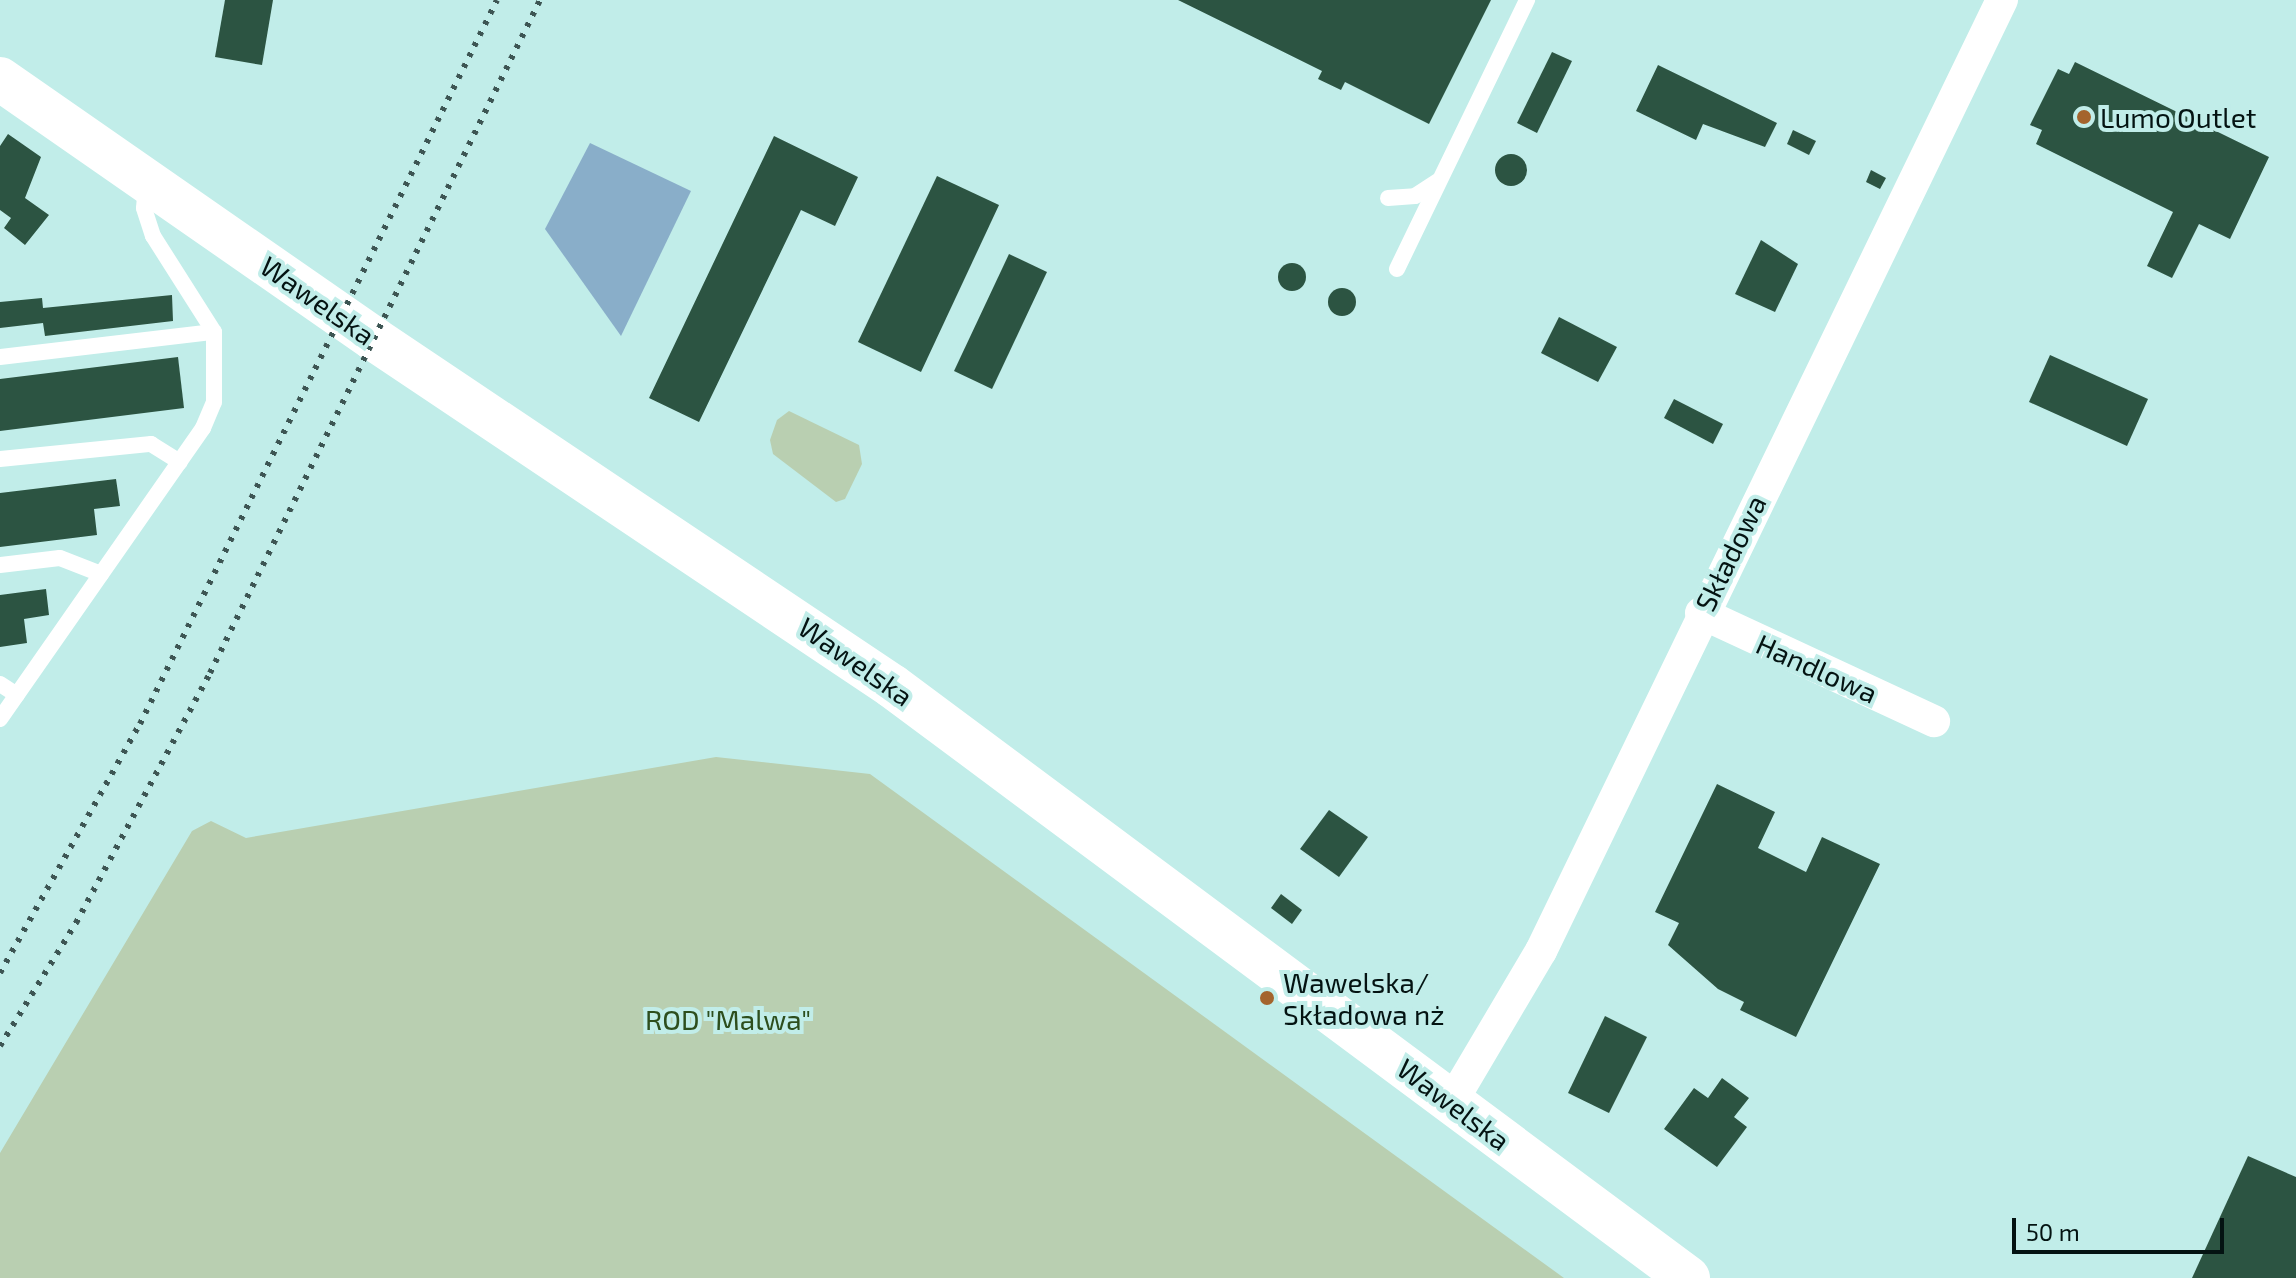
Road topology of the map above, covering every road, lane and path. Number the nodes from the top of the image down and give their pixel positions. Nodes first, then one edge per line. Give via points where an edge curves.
1 (1527, 0) edge
2 (2002, 0) edge
3 (0, 79) edge
4 (146, 180) junction
5 (1440, 180) junction
6 (1388, 198) dead end
7 (1397, 269) dead end
8 (214, 332) junction
9 (0, 357) edge
10 (0, 459) edge
11 (180, 462) junction
12 (0, 565) edge
13 (101, 574) junction
14 (1701, 613) junction
15 (0, 684) edge
16 (17, 695) junction
17 (0, 719) edge
18 (1934, 721) dead end
19 (1451, 1103) junction
20 (1688, 1278) edge

1 - 5 lane
2 - 14 street, Składowa
3 - 4 street, Wawelska
4 - 8 lane via 144,208 153,236
4 - 19 street, Wawelska via 892,686
5 - 6 lane via 1415,196
5 - 7 lane
8 - 9 lane
8 - 11 lane via 214,402
10 - 11 lane via 151,444
11 - 13 lane
12 - 13 lane via 60,558
13 - 16 lane
14 - 18 street, Handlowa
14 - 19 street, Składowa via 1523,986
15 - 16 lane
16 - 17 lane
19 - 20 street, Wawelska

